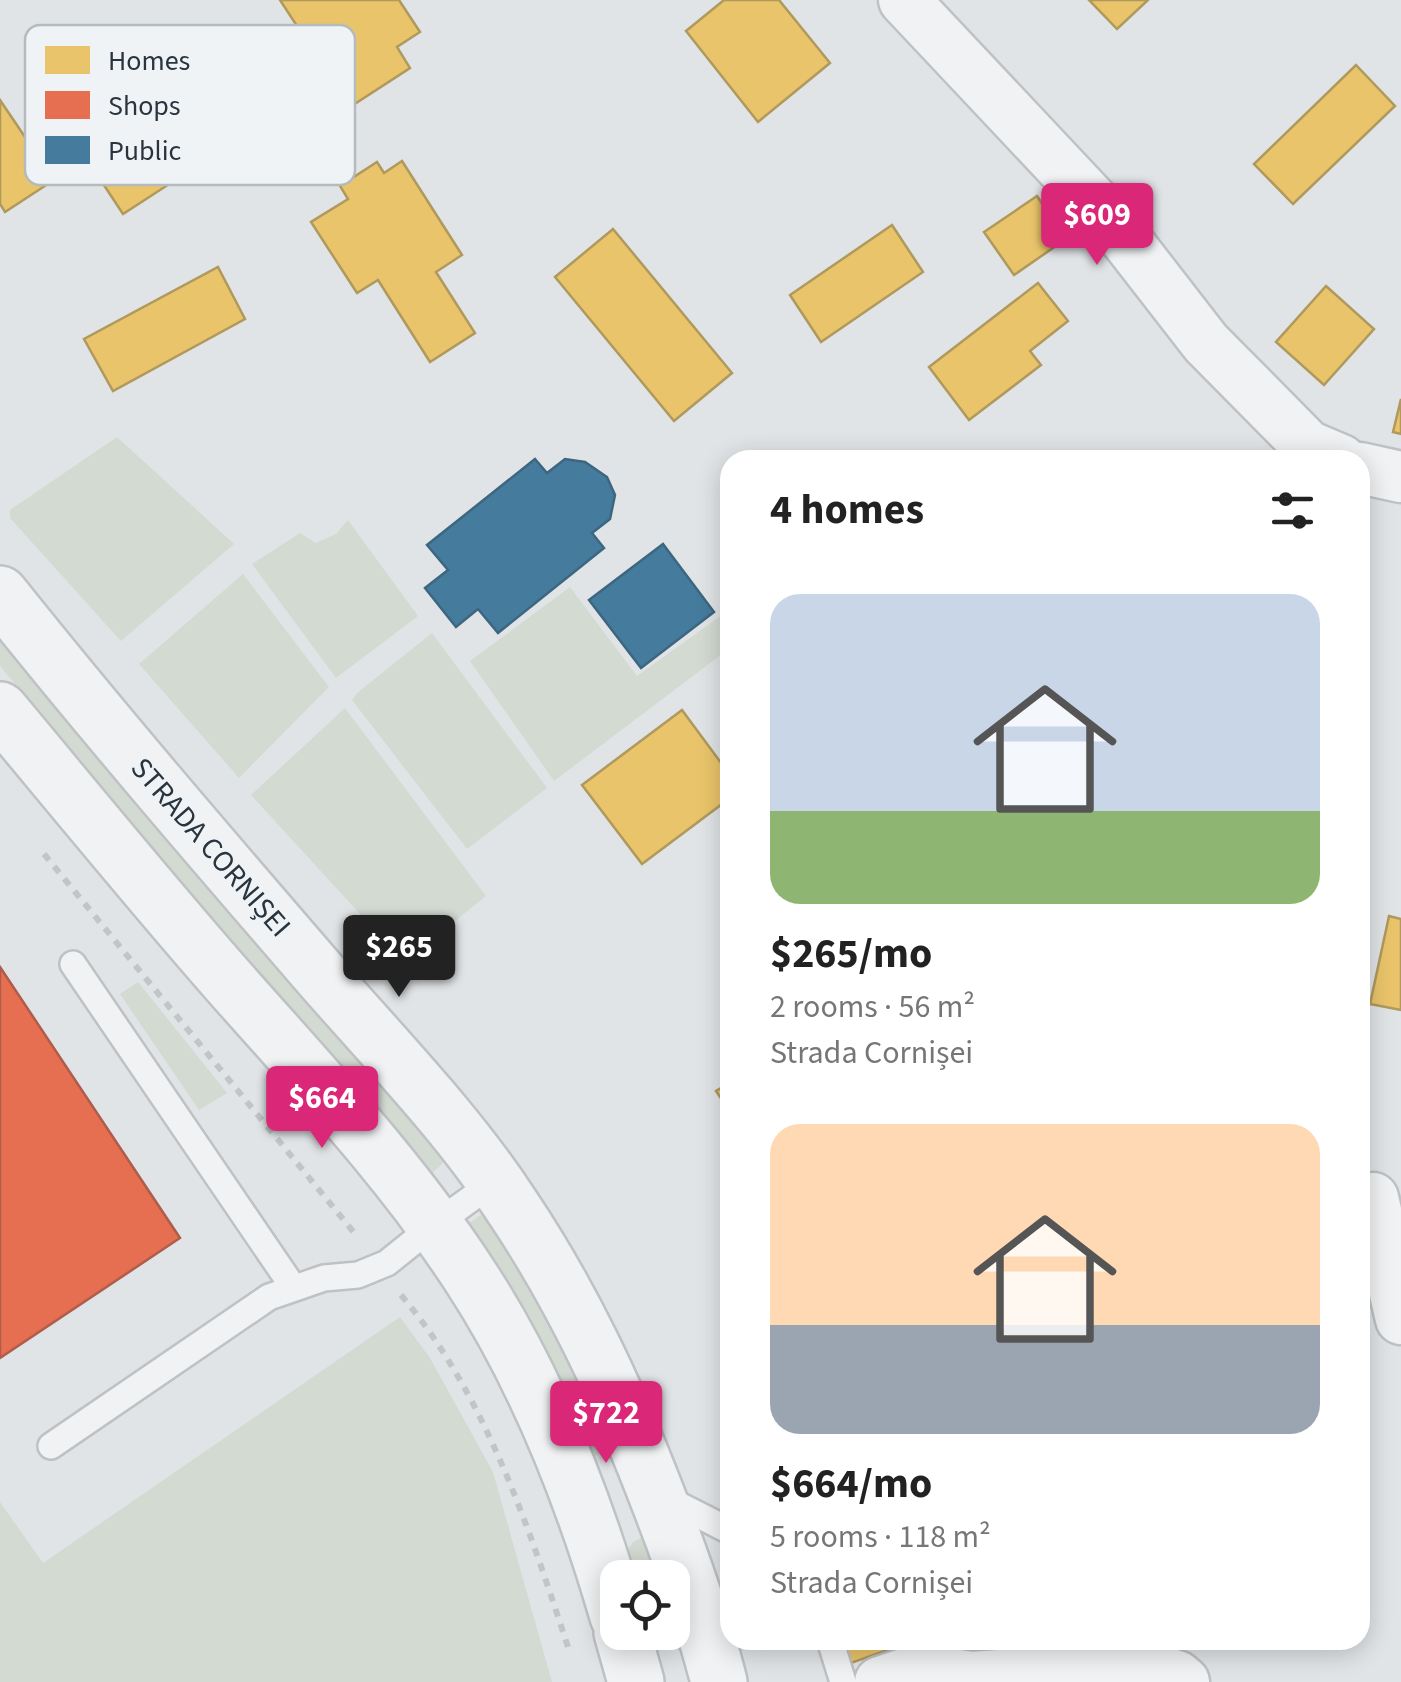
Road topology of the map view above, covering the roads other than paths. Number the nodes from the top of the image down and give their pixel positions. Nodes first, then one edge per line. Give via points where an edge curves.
1 (904, 0) edge
2 (1317, 450) edge
3 (1370, 470) edge
4 (1401, 476) edge
5 (0, 594) edge
6 (0, 710) edge
7 (72, 964) dead end
8 (494, 1182) junction
9 (1378, 1199) edge
10 (433, 1226) junction
11 (293, 1287) junction
12 (1401, 1320) edge
13 (50, 1446) dead end
14 (656, 1492) junction
15 (585, 1519) junction
16 (720, 1526) edge
17 (600, 1563) edge
18 (627, 1650) edge
19 (833, 1650) edge
20 (636, 1682) edge
21 (719, 1682) edge
22 (843, 1682) edge
23 (880, 1682) edge
24 (1184, 1682) edge

1 - 2 street via 1108,218 1206,343
3 - 4 street
5 - 8 street, STRADA CORNIȘEI
6 - 10 street via 380,1153
7 - 11 lane
8 - 10 lane
8 - 14 street, STRADA CORNIȘEI via 561,1283 603,1363
9 - 12 street
10 - 11 lane via 380,1267
10 - 15 street via 516,1355
11 - 13 lane
14 - 15 street
14 - 16 lane
14 - 21 street, STRADA CORNIȘEI
15 - 17 street
18 - 20 street
19 - 22 lane
23 - 24 street via 919,1669 971,1676 1142,1666

